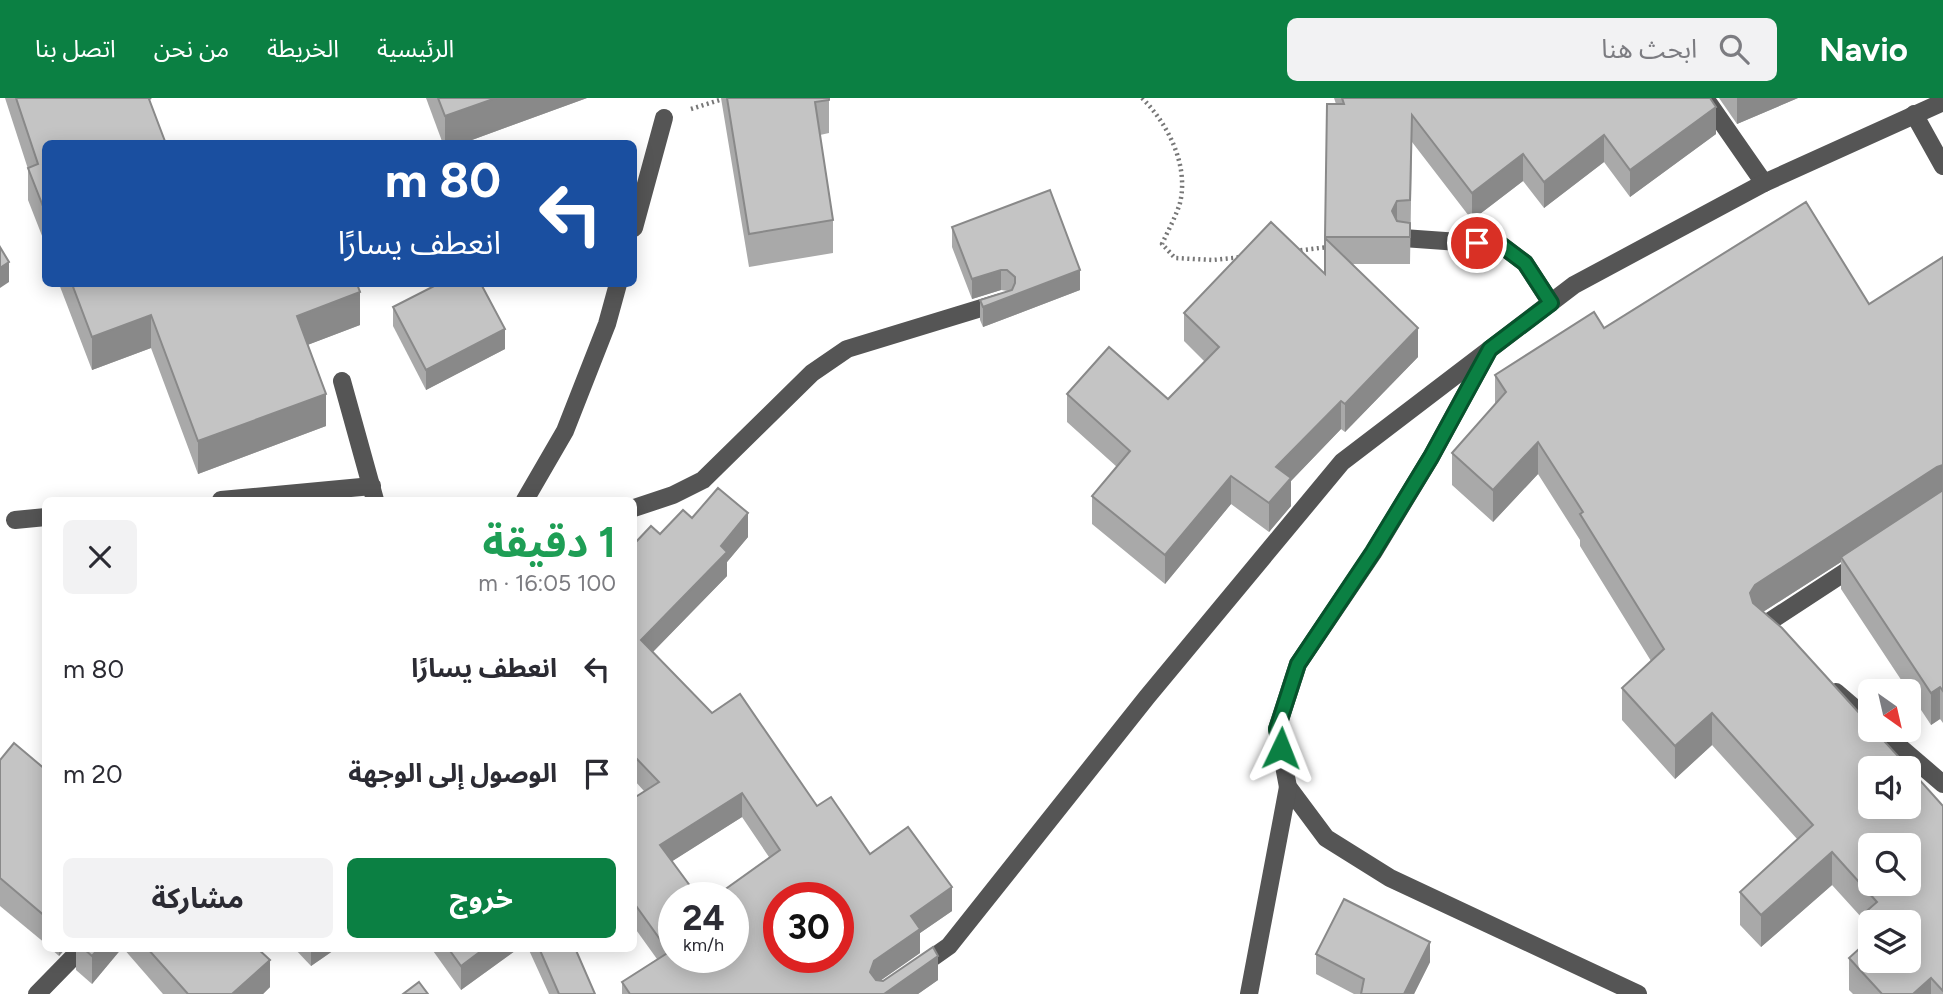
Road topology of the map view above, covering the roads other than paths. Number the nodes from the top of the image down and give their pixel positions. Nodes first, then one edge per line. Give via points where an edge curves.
1 (1705, 98) edge
2 (1943, 102) edge
3 (1914, 114) junction
4 (664, 118) dead end
5 (1943, 166) edge
6 (1764, 183) junction
7 (637, 217) edge
8 (1403, 238) edge
9 (617, 287) edge
10 (1004, 301) edge
11 (1551, 303) junction
12 (1490, 349) junction
13 (342, 382) dead end
14 (374, 493) edge
15 (287, 497) edge
16 (527, 497) edge
17 (637, 507) edge
18 (42, 517) edge
19 (15, 520) dead end
20 (1875, 553) edge
21 (1781, 645) edge
22 (1821, 679) edge
23 (1858, 711) edge
24 (1894, 742) edge
25 (1943, 784) edge
26 (1288, 787) junction
27 (78, 952) edge
28 (37, 994) edge
29 (881, 994) edge
30 (1249, 994) edge
31 (1638, 994) edge

1 - 6 street
2 - 3 street
3 - 5 street
3 - 6 street
4 - 7 street
6 - 11 street via 1574,285
8 - 11 street via 1501,245 1525,263
9 - 16 street via 565,431
10 - 17 street via 848,349 812,373 703,480
11 - 12 street
12 - 26 street via 1431,457 1298,664 1277,729
12 - 29 street via 1342,462 949,946
13 - 14 street
14 - 15 street
18 - 19 street
20 - 21 street via 1761,627
22 - 23 street
24 - 25 street
26 - 30 street
26 - 31 street via 1326,838 1390,878
27 - 28 street

